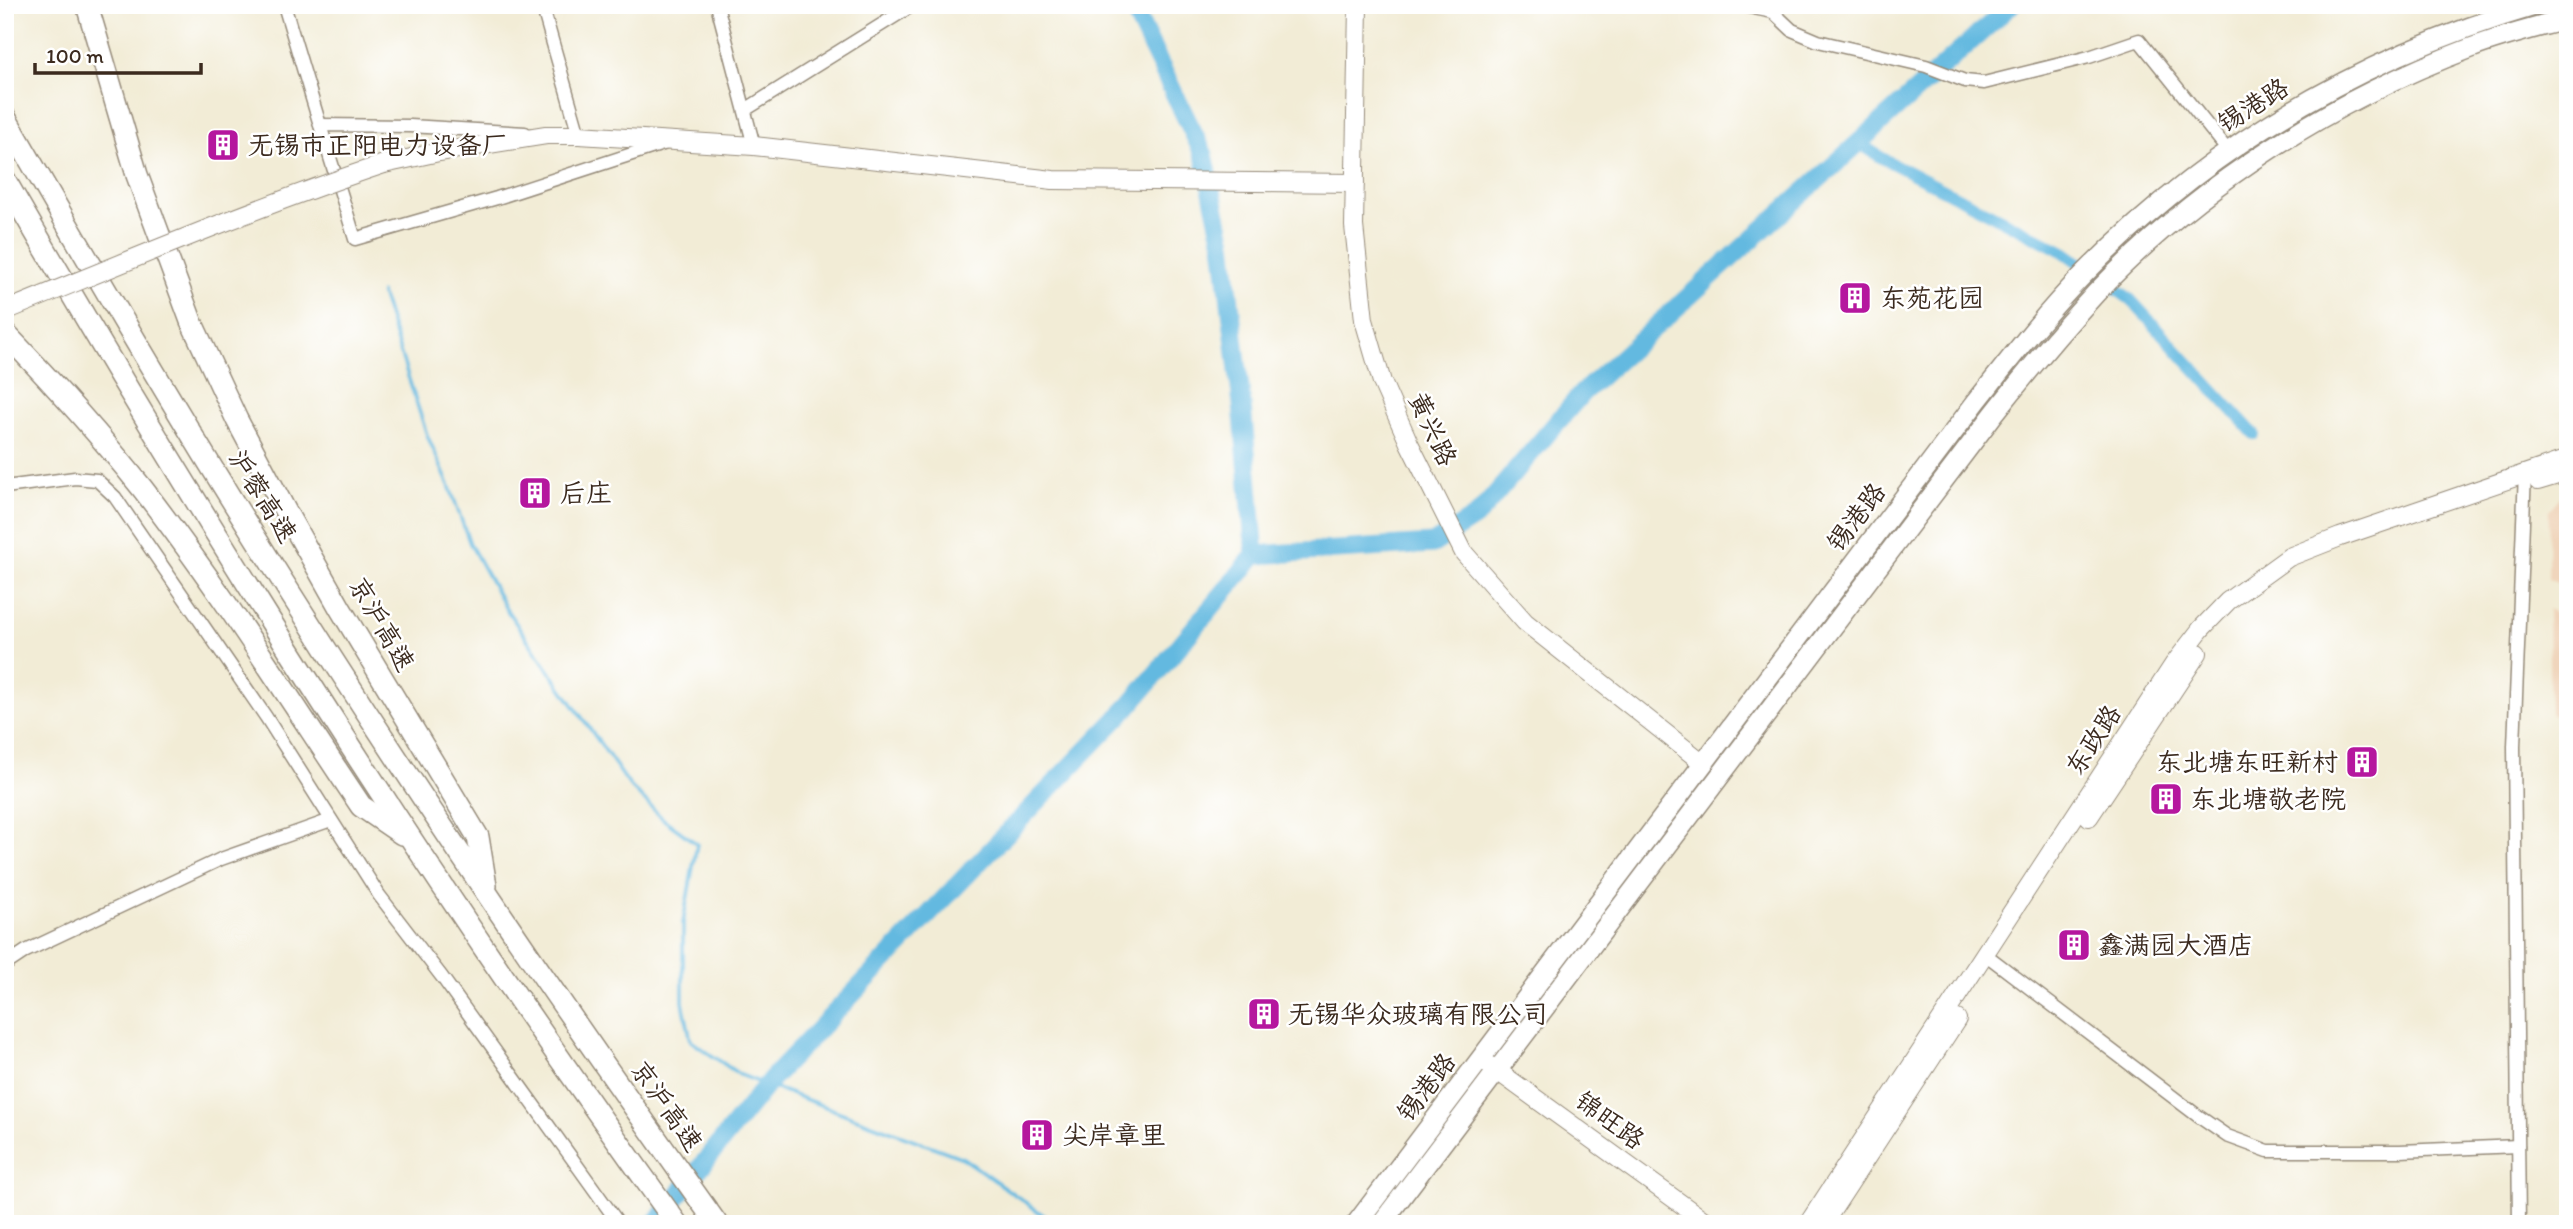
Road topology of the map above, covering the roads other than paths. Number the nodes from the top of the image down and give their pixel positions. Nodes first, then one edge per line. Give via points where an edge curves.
1 (75, 5) edge
2 (88, 5) edge
3 (284, 5) edge
4 (542, 5) edge
5 (717, 5) edge
6 (914, 5) edge
7 (1358, 5) edge
8 (1739, 5) edge
9 (2538, 5) edge
10 (2568, 19) edge
11 (94, 33) junction
12 (745, 110) junction
13 (5, 117) edge
14 (320, 125) junction
15 (546, 135) junction
16 (579, 135) junction
17 (673, 141) junction
18 (754, 146) junction
19 (2228, 151) junction
20 (5, 180) edge
21 (1355, 183) junction
22 (5, 311) edge
23 (5, 333) edge
24 (2568, 459) edge
25 (2568, 472) edge
26 (2525, 479) junction
27 (5, 486) edge
28 (1703, 763) junction
29 (331, 820) junction
30 (412, 841) junction
31 (487, 895) junction
32 (1990, 958) junction
33 (5, 965) edge
34 (1481, 1058) junction
35 (1497, 1070) junction
36 (2518, 1146) junction
37 (619, 1224) edge
38 (677, 1224) edge
39 (717, 1224) edge
40 (1356, 1224) edge
41 (1381, 1224) edge
42 (1709, 1224) edge
43 (1808, 1224) edge
44 (1823, 1224) edge
45 (2519, 1224) edge

1 - 11 highway
2 - 11 highway, 京沪高速
3 - 14 street
4 - 16 street
5 - 12 street
6 - 12 street
7 - 21 street, 黄兴路
8 - 19 street via 1773,12 1792,30 1818,41 1984,83 2139,40
9 - 19 main road, 锡港路 via 2465,27 2398,55 2291,111
10 - 35 main road, 锡港路 via 2429,65 2302,130 2199,201 2096,293 1993,415
11 - 31 highway, 京沪高速 via 152,222 191,321 294,526 478,837
12 - 18 street
13 - 31 highway, 沪蓉高速 via 237,510
14 - 15 street
14 - 17 street via 355,239
15 - 16 street
15 - 22 street, bridge via 384,164 290,196
16 - 17 street
17 - 18 street
18 - 21 street via 1053,180
19 - 28 main road, 锡港路 via 2133,228 2081,278 1984,392
20 - 30 highway via 210,527
21 - 28 street, 黄兴路 via 1354,226 1364,320 1382,382 1464,554 1525,622
23 - 30 highway via 143,489 361,806
24 - 26 street, 东政路
25 - 26 street, 东政路
26 - 32 street, 东政路 via 2295,567 2238,609 2186,668
26 - 36 street via 2514,746
27 - 29 street via 86,479 97,481 115,498
28 - 34 main road, 锡港路
29 - 33 street via 221,859
29 - 37 street via 379,895
30 - 38 highway
31 - 39 highway, 京沪高速
32 - 36 street via 2198,1116 2227,1136 2268,1151
32 - 43 street, 东政路
32 - 44 street, 东政路
34 - 35 street, 锦旺路
34 - 40 main road, 锡港路
35 - 41 main road, 锡港路
35 - 42 street, 锦旺路
36 - 45 street

